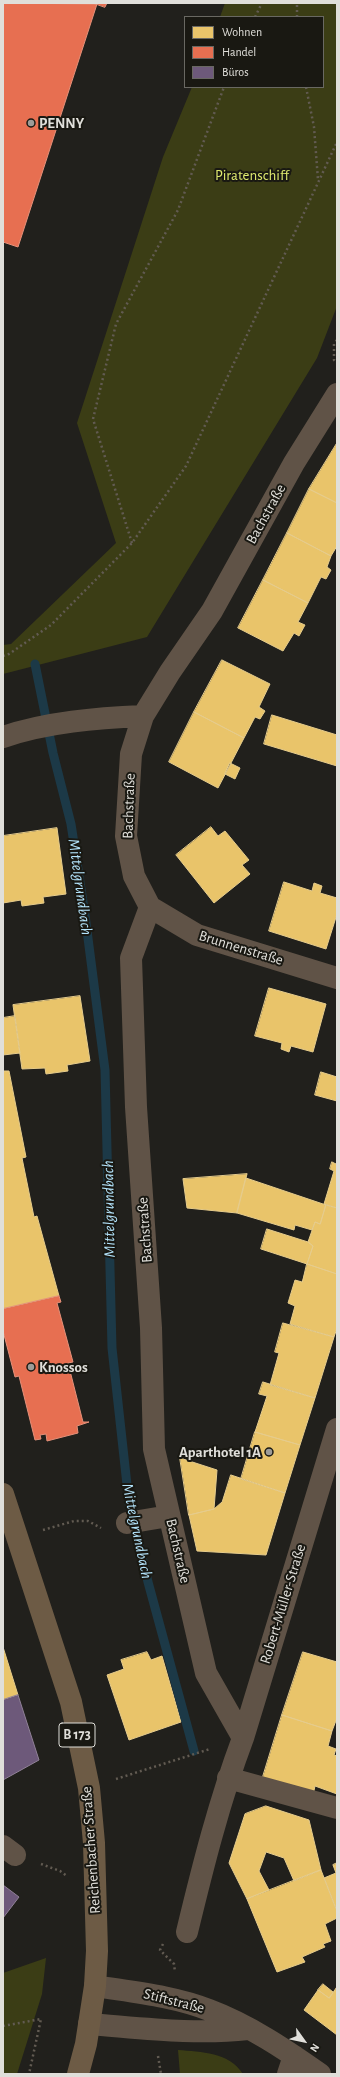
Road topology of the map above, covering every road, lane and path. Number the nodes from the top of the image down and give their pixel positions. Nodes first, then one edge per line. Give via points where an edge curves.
1 (262, 3) edge
2 (298, 3) edge
3 (256, 16) edge
4 (297, 16) edge
5 (224, 88) edge
6 (306, 88) edge
7 (337, 142) edge
8 (318, 181) junction
9 (337, 340) edge
10 (337, 363) edge
11 (337, 394) edge
12 (132, 543) junction
13 (3, 656) edge
14 (144, 716) junction
15 (10, 734) edge
16 (150, 907) junction
17 (337, 978) edge
18 (337, 1429) edge
19 (3, 1494) edge
20 (169, 1516) junction
21 (137, 1521) dead end
22 (52, 1527) dead end
23 (104, 1530) dead end
24 (243, 1738) junction
25 (228, 1778) junction
26 (89, 1788) junction
27 (337, 1808) edge
28 (9, 1850) edge
29 (95, 1899) junction
30 (187, 1932) dead end
31 (95, 1986) junction
32 (89, 2024) junction
33 (3, 2026) edge
34 (248, 2029) junction
35 (291, 2065) edge
36 (29, 2074) edge
37 (78, 2074) edge
38 (320, 2074) edge

1 - 3 path
2 - 4 path
5 - 12 path via 178,210 116,324 93,419
6 - 8 path via 314,127
7 - 8 path
8 - 12 path via 186,466
9 - 10 path via 334,344 334,360
11 - 14 street, Bachstraße via 294,463 212,611 170,672
12 - 13 path via 51,624
14 - 15 street via 75,723
14 - 16 street, Bachstraße via 131,754 126,836 134,876
16 - 17 street, Brunnenstraße via 197,935
16 - 20 street, Bachstraße via 131,958 136,1107 151,1328 154,1449
18 - 24 street, Robert-Müller-Straße
19 - 26 main road, Reichenbacher Straße / B 173 via 71,1702
20 - 21 street
20 - 24 street, Bachstraße via 206,1673
22 - 23 path via 88,1521
24 - 25 street, Robert-Müller-Straße
24 - 26 path
25 - 27 street
25 - 30 street, Robert-Müller-Straße
26 - 29 main road, Reichenbacher Straße / B 173 via 94,1843
28 - 29 path via 60,1871
29 - 31 main road, Reichenbacher Straße / B 173
31 - 32 main road, Reichenbacher Straße / B 173
31 - 34 street, Stiftstraße via 150,1994 209,2010
32 - 34 street, Stiftstraße via 225,2032
32 - 37 main road, Reichenbacher Straße / B 173
33 - 36 path via 41,2019
34 - 35 street, Stiftstraße
35 - 38 street, Stiftstraße

